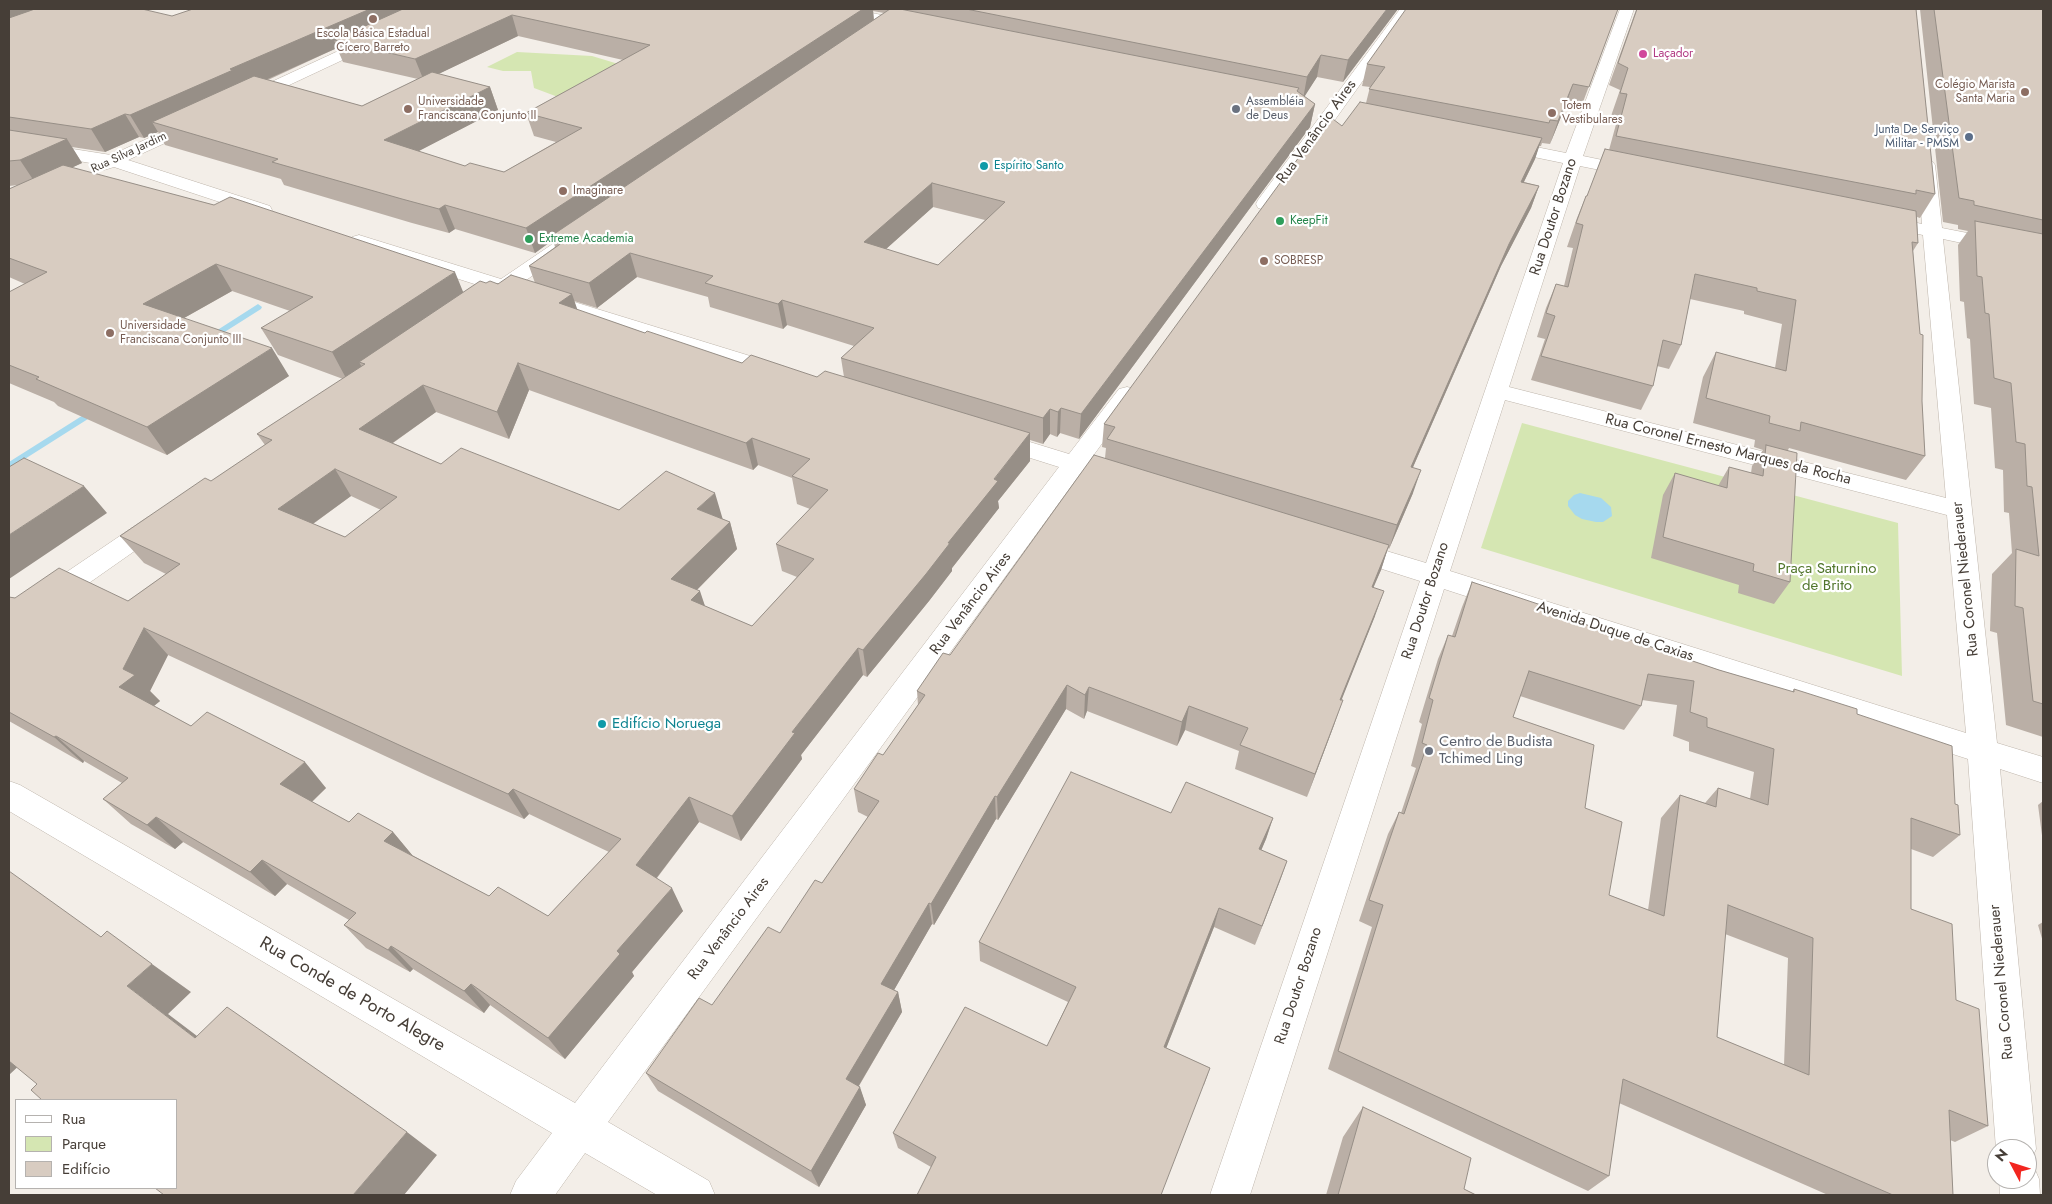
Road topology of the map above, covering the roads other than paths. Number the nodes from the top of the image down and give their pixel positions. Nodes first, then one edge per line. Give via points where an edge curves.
1 (440, 9) edge
2 (833, 9) edge
3 (909, 9) edge
4 (1407, 9) edge
5 (1628, 9) edge
6 (892, 21) junction
7 (927, 28) edge
8 (874, 33) edge
9 (233, 105) edge
10 (1324, 110) junction
11 (1355, 116) edge
12 (207, 117) edge
13 (1487, 142) edge
14 (9, 144) edge
15 (1925, 151) edge
16 (1573, 160) junction
17 (113, 161) junction
18 (88, 173) edge
19 (1648, 175) edge
20 (283, 216) edge
21 (1864, 218) edge
22 (1252, 222) edge
23 (1932, 231) junction
24 (340, 234) edge
25 (573, 239) edge
26 (2043, 254) edge
27 (502, 287) junction
28 (474, 307) edge
29 (800, 379) edge
30 (1135, 382) edge
31 (1496, 391) junction
32 (972, 432) edge
33 (1076, 464) junction
34 (1140, 484) edge
35 (1960, 510) junction
36 (172, 513) edge
37 (1328, 542) edge
38 (1435, 575) junction
39 (9, 624) edge
40 (1983, 751) junction
41 (2043, 770) edge
42 (9, 796) edge
43 (580, 1128) junction
44 (2015, 1139) edge
45 (530, 1195) edge
46 (695, 1195) edge
47 (1230, 1195) edge

1 - 9 street
2 - 6 street
3 - 6 street
4 - 10 street, Rua Venâncio Aires
5 - 16 street, Rua Doutor Bozano
6 - 7 street
6 - 8 street
10 - 11 street
10 - 22 street, Rua Venâncio Aires
12 - 17 street, Rua Silva Jardim
13 - 16 street
14 - 17 street
15 - 23 street, Rua Coronel Niederauer
16 - 19 street
16 - 31 street, Rua Doutor Bozano
17 - 18 street, Rua Silva Jardim
17 - 20 street
21 - 23 street
23 - 26 street
23 - 35 street, Rua Coronel Niederauer
24 - 27 street
25 - 27 street
27 - 28 street
27 - 29 street
30 - 33 street, Rua Venâncio Aires
31 - 35 street, Rua Coronel Ernesto Marques da Rocha
31 - 38 street, Rua Doutor Bozano
32 - 33 street
33 - 34 street
33 - 43 street, Rua Venâncio Aires
35 - 40 street, Rua Coronel Niederauer
36 - 39 street
37 - 38 street, Avenida Duque de Caxias
38 - 40 street, Avenida Duque de Caxias
38 - 47 street, Rua Doutor Bozano
40 - 41 street, Avenida Duque de Caxias
40 - 44 street, Rua Coronel Niederauer
42 - 43 street, Rua Conde de Porto Alegre
43 - 45 street, Rua Venâncio Aires
43 - 46 street, Rua Conde de Porto Alegre

